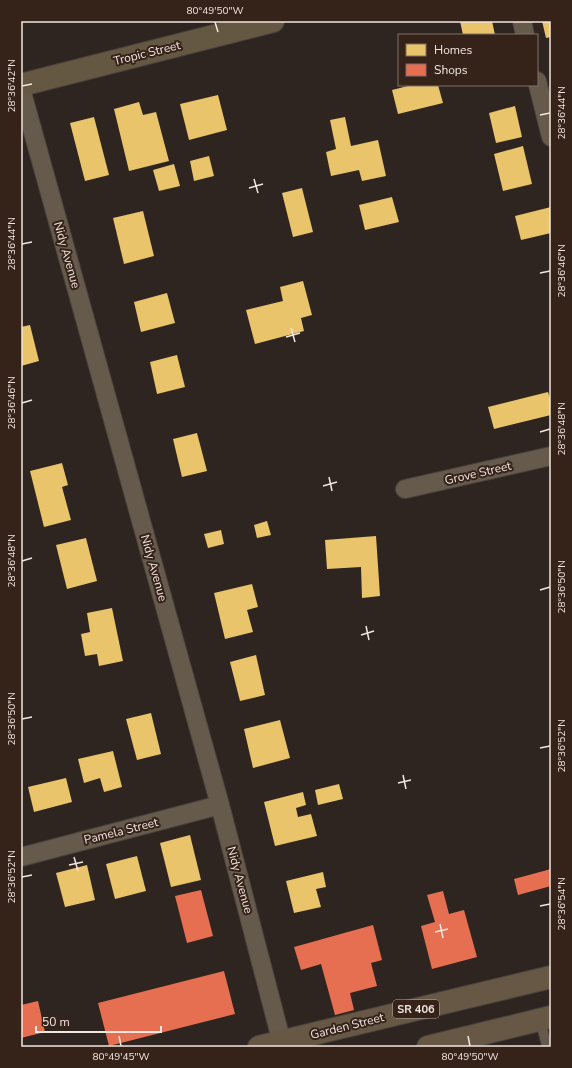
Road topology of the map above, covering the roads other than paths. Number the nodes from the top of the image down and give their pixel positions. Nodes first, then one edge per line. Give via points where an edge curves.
1 (273, 21) edge
2 (522, 21) edge
3 (525, 34) edge
4 (21, 85) edge
5 (538, 85) edge
6 (21, 89) edge
7 (551, 137) edge
8 (551, 456) edge
9 (405, 490) dead end
10 (220, 806) junction
11 (21, 857) edge
12 (551, 977) edge
13 (546, 1018) edge
14 (282, 1044) edge
15 (259, 1047) edge
16 (428, 1047) edge
17 (547, 1047) edge

1 - 4 street, Tropic Street
2 - 3 street
5 - 7 street
6 - 10 street, Nidy Avenue
8 - 9 street, Grove Street
10 - 11 street, Pamela Street
10 - 14 street, Nidy Avenue
12 - 14 main road, Garden Street / SR 406
13 - 16 main road
13 - 17 lane
14 - 15 main road, Garden Street / SR 406

